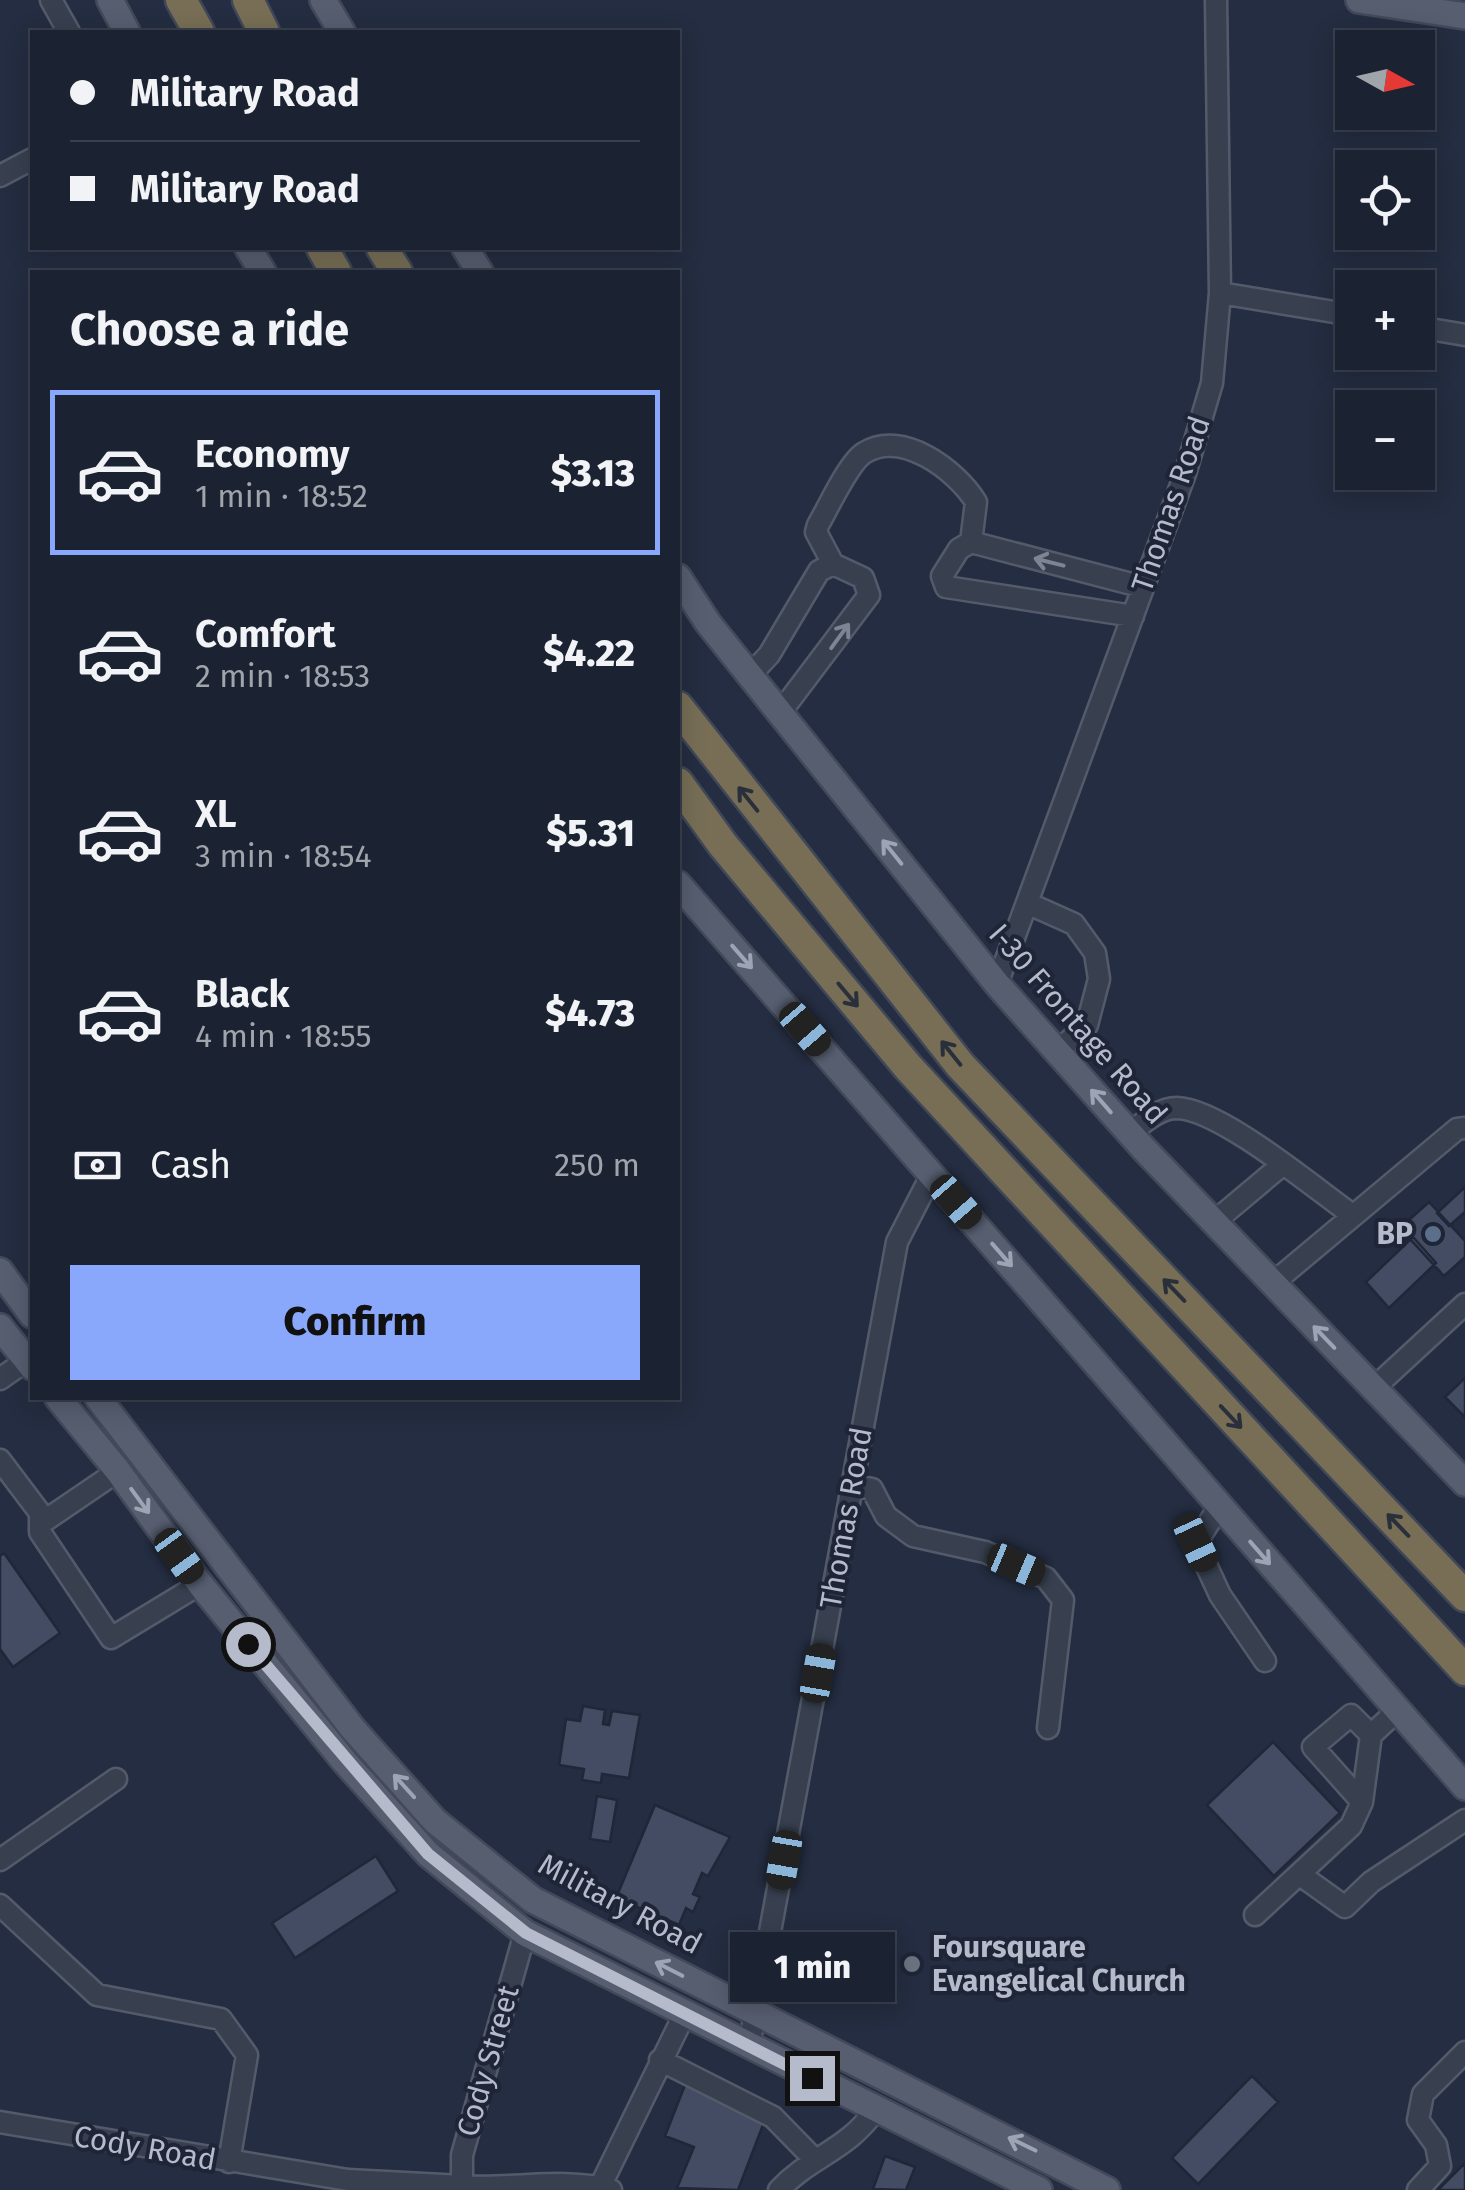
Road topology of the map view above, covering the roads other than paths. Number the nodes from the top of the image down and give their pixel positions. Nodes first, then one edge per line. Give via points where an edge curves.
1 (51, 0) edge
2 (110, 0) edge
3 (181, 0) edge
4 (248, 0) edge
5 (323, 0) edge
6 (1216, 0) edge
7 (1359, 0) edge
8 (1465, 16) edge
9 (69, 30) edge
10 (126, 30) edge
11 (198, 30) edge
12 (263, 30) edge
13 (341, 30) edge
14 (30, 160) edge
15 (0, 176) edge
16 (1220, 292) junction
17 (1335, 313) edge
18 (1435, 330) edge
19 (1465, 335) edge
20 (970, 542) junction
21 (833, 564) junction
22 (680, 580) edge
23 (1143, 587) junction
24 (1133, 616) junction
25 (750, 675) junction
26 (680, 710) edge
27 (780, 713) junction
28 (680, 786) edge
29 (680, 886) edge
30 (1028, 902) junction
31 (997, 984) junction
32 (1058, 1051) junction
33 (1465, 1128) edge
34 (1130, 1133) junction
35 (1282, 1165) junction
36 (932, 1174) junction
37 (1351, 1214) junction
38 (1214, 1222) junction
39 (0, 1271) edge
40 (1273, 1283) junction
41 (1465, 1304) edge
42 (30, 1311) edge
43 (14, 1348) edge
44 (0, 1379) edge
45 (1374, 1388) junction
46 (60, 1400) edge
47 (100, 1400) edge
48 (138, 1451) junction
49 (0, 1460) edge
50 (118, 1471) junction
51 (1465, 1482) edge
52 (852, 1485) junction
53 (1219, 1506) junction
54 (40, 1524) junction
55 (200, 1584) junction
56 (1465, 1596) edge
57 (1266, 1661) dead end
58 (1465, 1670) edge
59 (1398, 1710) junction
60 (1048, 1728) dead end
61 (1371, 1735) junction
62 (116, 1779) dead end
63 (1465, 1787) edge
64 (1362, 1802) junction
65 (1465, 1820) edge
66 (0, 1860) edge
67 (1299, 1874) junction
68 (0, 1905) edge
69 (1255, 1915) dead end
70 (526, 1933) junction
71 (758, 2011) junction
72 (684, 2013) junction
73 (748, 2046) junction
74 (1465, 2052) edge
75 (660, 2060) junction
76 (876, 2109) junction
77 (0, 2122) edge
78 (814, 2160) junction
79 (229, 2162) junction
80 (606, 2188) edge
81 (464, 2189) edge
82 (779, 2190) edge
83 (1039, 2190) edge
84 (1108, 2190) edge
85 (1418, 2190) edge

1 - 9 street
2 - 10 main road
3 - 11 highway
4 - 12 highway
5 - 13 main road
6 - 16 street, Thomas Road
7 - 8 main road
14 - 15 street
16 - 17 street
16 - 23 street, Thomas Road via 1212,383
18 - 19 street
20 - 21 street via 976,502 967,488 911,447 876,448 861,454 818,525
23 -> 20 street
20 - 24 street via 942,576 946,587
21 - 25 street via 820,571
27 -> 21 street via 869,595 863,578
22 - 25 main road, I-30 Frontage Road
23 - 24 street, Thomas Road
24 - 30 street, Thomas Road
25 - 27 main road, I-30 Frontage Road
56 -> 26 highway via 960,1065
31 -> 27 main road, I-30 Frontage Road
28 -> 58 highway via 908,1068
29 -> 36 main road
30 - 31 street, Thomas Road
30 - 32 street via 1074,924 1096,953 1099,979 1087,1025
31 - 32 main road, I-30 Frontage Road
34 -> 32 main road, I-30 Frontage Road
33 - 37 street
34 - 35 street via 1175,1108 1207,1115
34 - 38 main road, I-30 Frontage Road
35 - 37 street
35 - 38 street
36 - 52 street, Thomas Road via 897,1242
36 -> 53 main road
37 - 40 street
38 - 40 main road, I-30 Frontage Road
39 - 42 main road
45 -> 40 main road, I-30 Frontage Road
41 - 45 street
43 - 44 street
45 - 51 main road, I-30 Frontage Road
46 - 50 main road
47 - 48 main road, Military Road
48 - 50 main road
71 -> 48 main road, Military Road via 533,1900 435,1821 353,1729
49 - 54 street via 40,1513
50 - 54 street
50 -> 55 main road
52 - 60 street via 872,1489 886,1516 913,1536 984,1552 1046,1578 1063,1600
52 - 71 street, Thomas Road
53 - 57 street via 1196,1543 1220,1595
53 -> 59 main road
54 - 55 street via 111,1638
55 - 70 main road via 428,1854
59 - 61 street
59 - 63 main road
61 - 64 street
61 - 64 street via 1352,1714 1313,1746
62 - 66 street
64 - 67 street via 1351,1826
65 - 67 street via 1345,1907
67 - 69 street
68 - 79 street via 97,1995 221,2020 246,2055
70 - 72 main road
70 - 81 street, Cody Street via 462,2155
71 - 73 street, Thomas Road
84 -> 71 main road, Military Road
72 - 73 main road
72 - 75 street
73 - 76 main road
74 - 85 street via 1423,2094 1418,2120 1436,2144 1440,2166
75 - 78 street via 773,2117
75 - 80 street
76 - 78 street via 849,2142
76 - 83 main road
77 - 79 street, Cody Road
78 - 82 street
79 - 81 street, Cody Road
80 - 81 street, Cody Road via 584,2183

